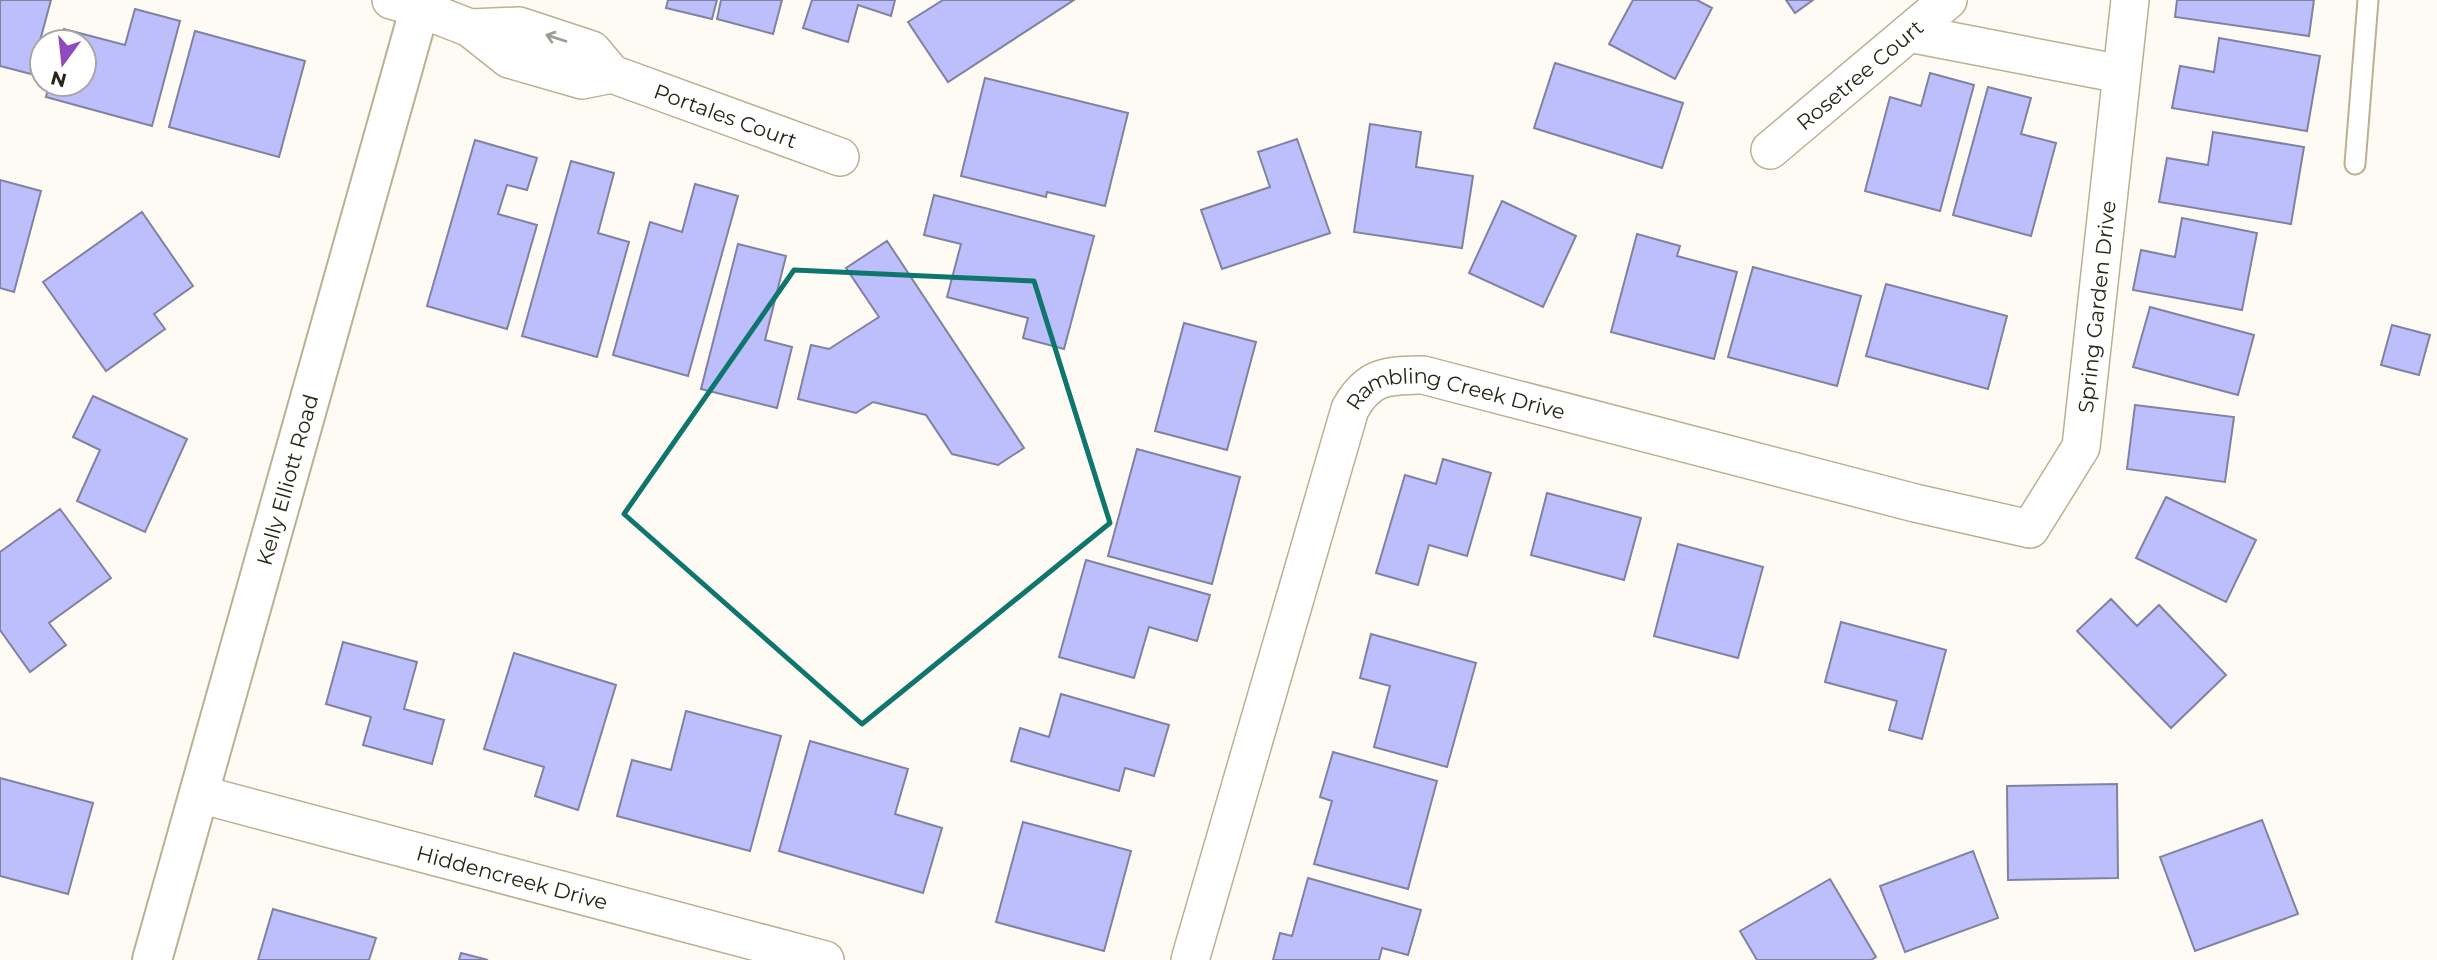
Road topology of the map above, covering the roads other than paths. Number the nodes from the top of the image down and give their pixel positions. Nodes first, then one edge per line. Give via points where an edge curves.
1 (1948, 0) edge
2 (2130, 0) edge
3 (2368, 0) edge
4 (411, 3) edge
5 (1909, 33) junction
6 (2121, 74) junction
7 (1770, 150) dead end
8 (840, 157) dead end
9 (2355, 164) dead end
10 (1959, 515) joint
11 (199, 794) junction
12 (152, 960) edge
13 (825, 960) edge
14 (1190, 960) edge

1 - 5 street, Rosetree Court
2 - 6 street, Spring Garden Drive
3 - 9 lane
4 - 8 street, Portales Court via 470,28 509,59 582,80 612,74
4 - 11 street, Kelly Elliott Road
5 - 6 street
5 - 7 street, Rosetree Court
6 - 10 street, Spring Garden Drive via 2081,446 2030,529
10 - 14 street, Rambling Creek Drive via 1423,375 1384,376 1359,394 1350,410
11 - 12 street, Kelly Elliott Road
11 - 13 street, Hiddencreek Drive

